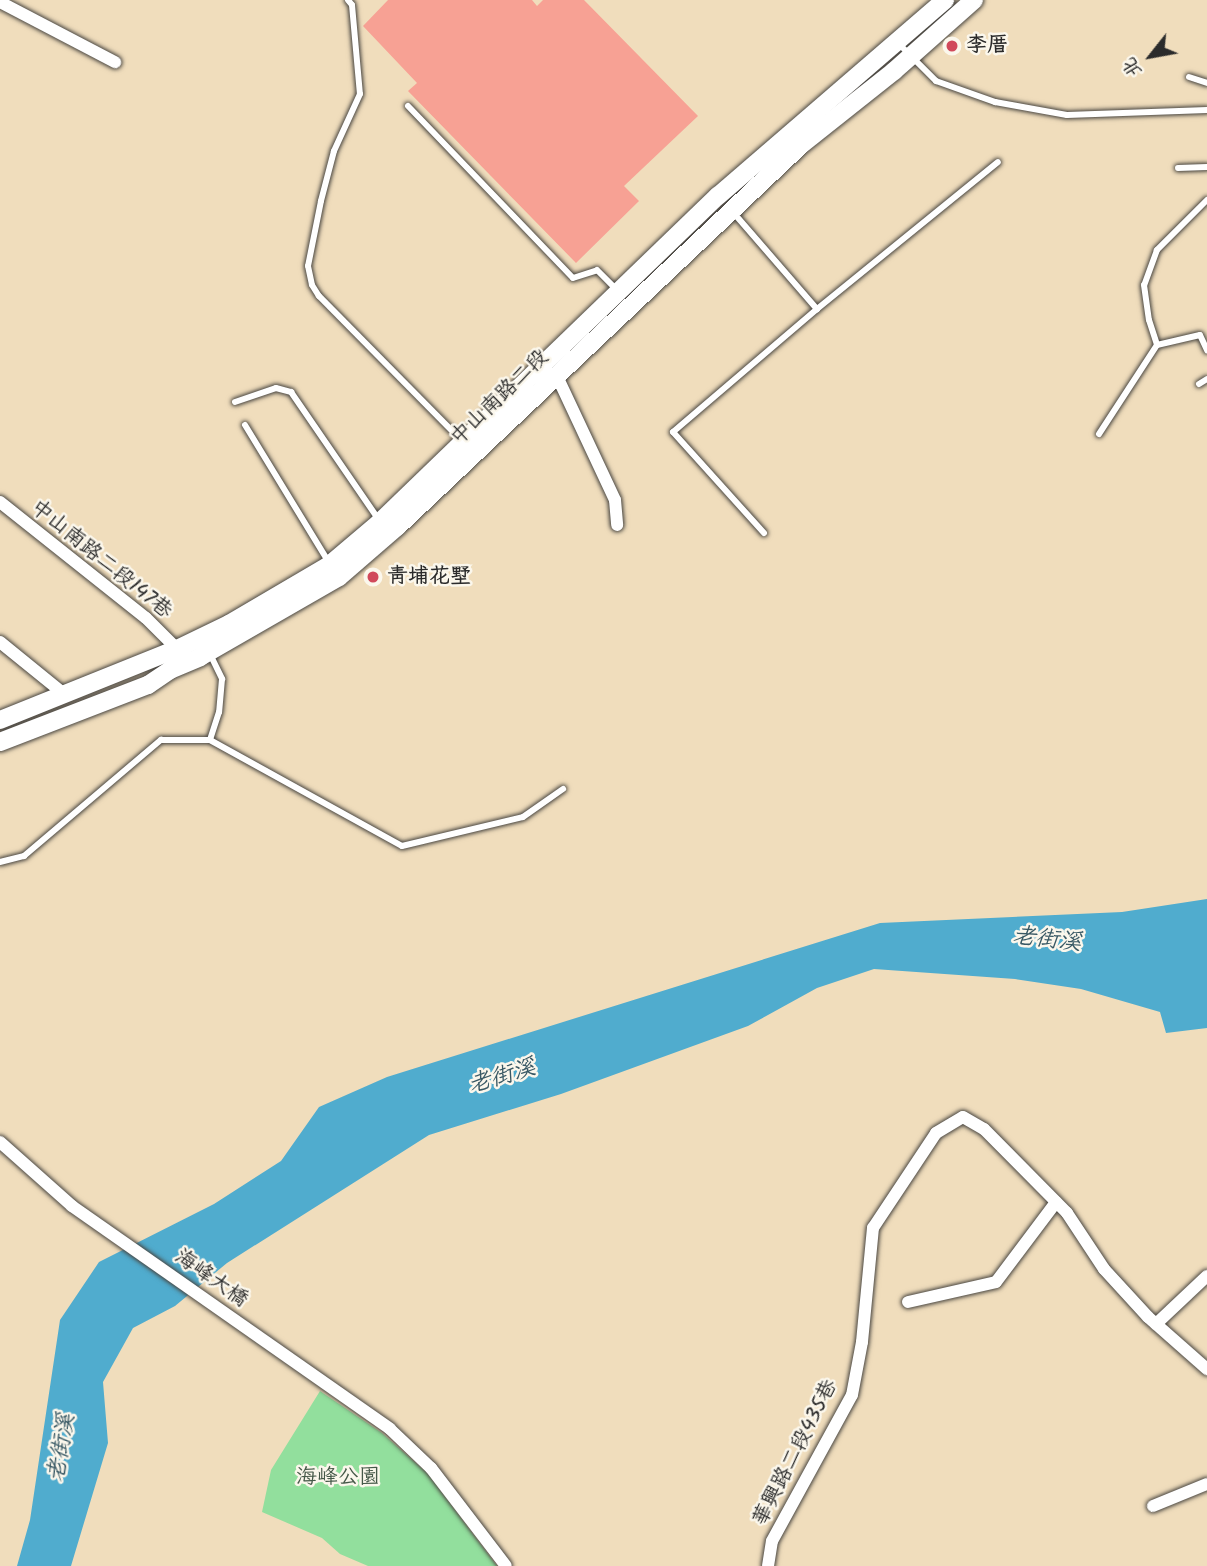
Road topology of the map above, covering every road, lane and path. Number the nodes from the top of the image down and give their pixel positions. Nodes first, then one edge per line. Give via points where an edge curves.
1 (348, 0) edge
2 (945, 0) edge
3 (974, 0) edge
4 (0, 2) edge
5 (897, 42) junction
6 (910, 56) junction
7 (115, 62) dead end
8 (1189, 77) dead end
9 (1207, 83) edge
10 (408, 106) dead end
11 (1207, 110) edge
12 (998, 162) dead end
13 (1207, 167) edge
14 (1178, 168) dead end
15 (1207, 200) edge
16 (730, 209) junction
17 (625, 298) junction
18 (817, 309) junction
19 (1157, 345) junction
20 (1207, 350) edge
21 (556, 374) junction
22 (1207, 379) edge
23 (1199, 384) dead end
24 (235, 402) dead end
25 (245, 425) dead end
26 (1099, 434) dead end
27 (469, 448) junction
28 (0, 502) edge
29 (380, 522) junction
30 (617, 525) dead end
31 (764, 533) dead end
32 (334, 570) junction
33 (0, 642) edge
34 (177, 649) junction
35 (209, 652) junction
36 (64, 694) junction
37 (0, 720) edge
38 (210, 740) junction
39 (0, 742) edge
40 (563, 789) dead end
41 (0, 862) edge
42 (0, 1142) edge
43 (1056, 1202) junction
44 (1207, 1276) edge
45 (908, 1302) dead end
46 (1156, 1324) junction
47 (1207, 1369) edge
48 (1207, 1483) edge
49 (1153, 1506) dead end
50 (506, 1566) edge
51 (768, 1566) edge

1 - 27 lane via 360,94 334,151 321,201 308,266 312,285
2 - 5 main road, 中山南路二段
3 - 6 main road, 中山南路二段
4 - 7 street
5 - 6 lane
5 - 17 main road, 中山南路二段 via 719,196
6 - 11 lane via 936,81 995,102 1067,115
6 - 16 main road, 中山南路二段
8 - 9 lane
10 - 17 lane via 573,278 597,270
12 - 18 lane
13 - 14 lane
15 - 19 lane via 1157,250 1144,285
16 - 17 main road, 中山南路二段
16 - 18 lane
17 - 21 main road, 中山南路二段
17 - 27 main road, 中山南路二段
18 - 31 lane via 673,432
19 - 20 lane via 1200,335
19 - 26 lane
21 - 27 main road, 中山南路二段
21 - 30 street via 615,500
22 - 23 lane
24 - 29 lane via 276,388 291,392
25 - 32 lane
27 - 29 main road, 中山南路二段
27 - 32 main road, 中山南路二段
28 - 34 street, 中山南路二段147巷 via 146,618
29 - 32 main road, 中山南路二段
32 - 34 main road, 中山南路二段
32 - 35 main road, 中山南路二段
33 - 36 street
34 - 36 main road, 中山南路二段
35 - 38 lane via 222,679
35 - 39 main road, 中山南路二段 via 148,685
36 - 37 main road, 中山南路二段
38 - 40 lane via 402,846 523,817
38 - 41 lane via 161,740 24,856
42 - 50 street, 海峰大橋 via 72,1206 390,1429 431,1468
43 - 45 street via 996,1282
43 - 46 street, 華興路二段435巷 via 1104,1269
43 - 51 street, 華興路二段435巷 via 984,1129 963,1117 936,1133 873,1228 852,1395 772,1541
44 - 46 street
46 - 47 street, 華興路二段435巷
48 - 49 street

